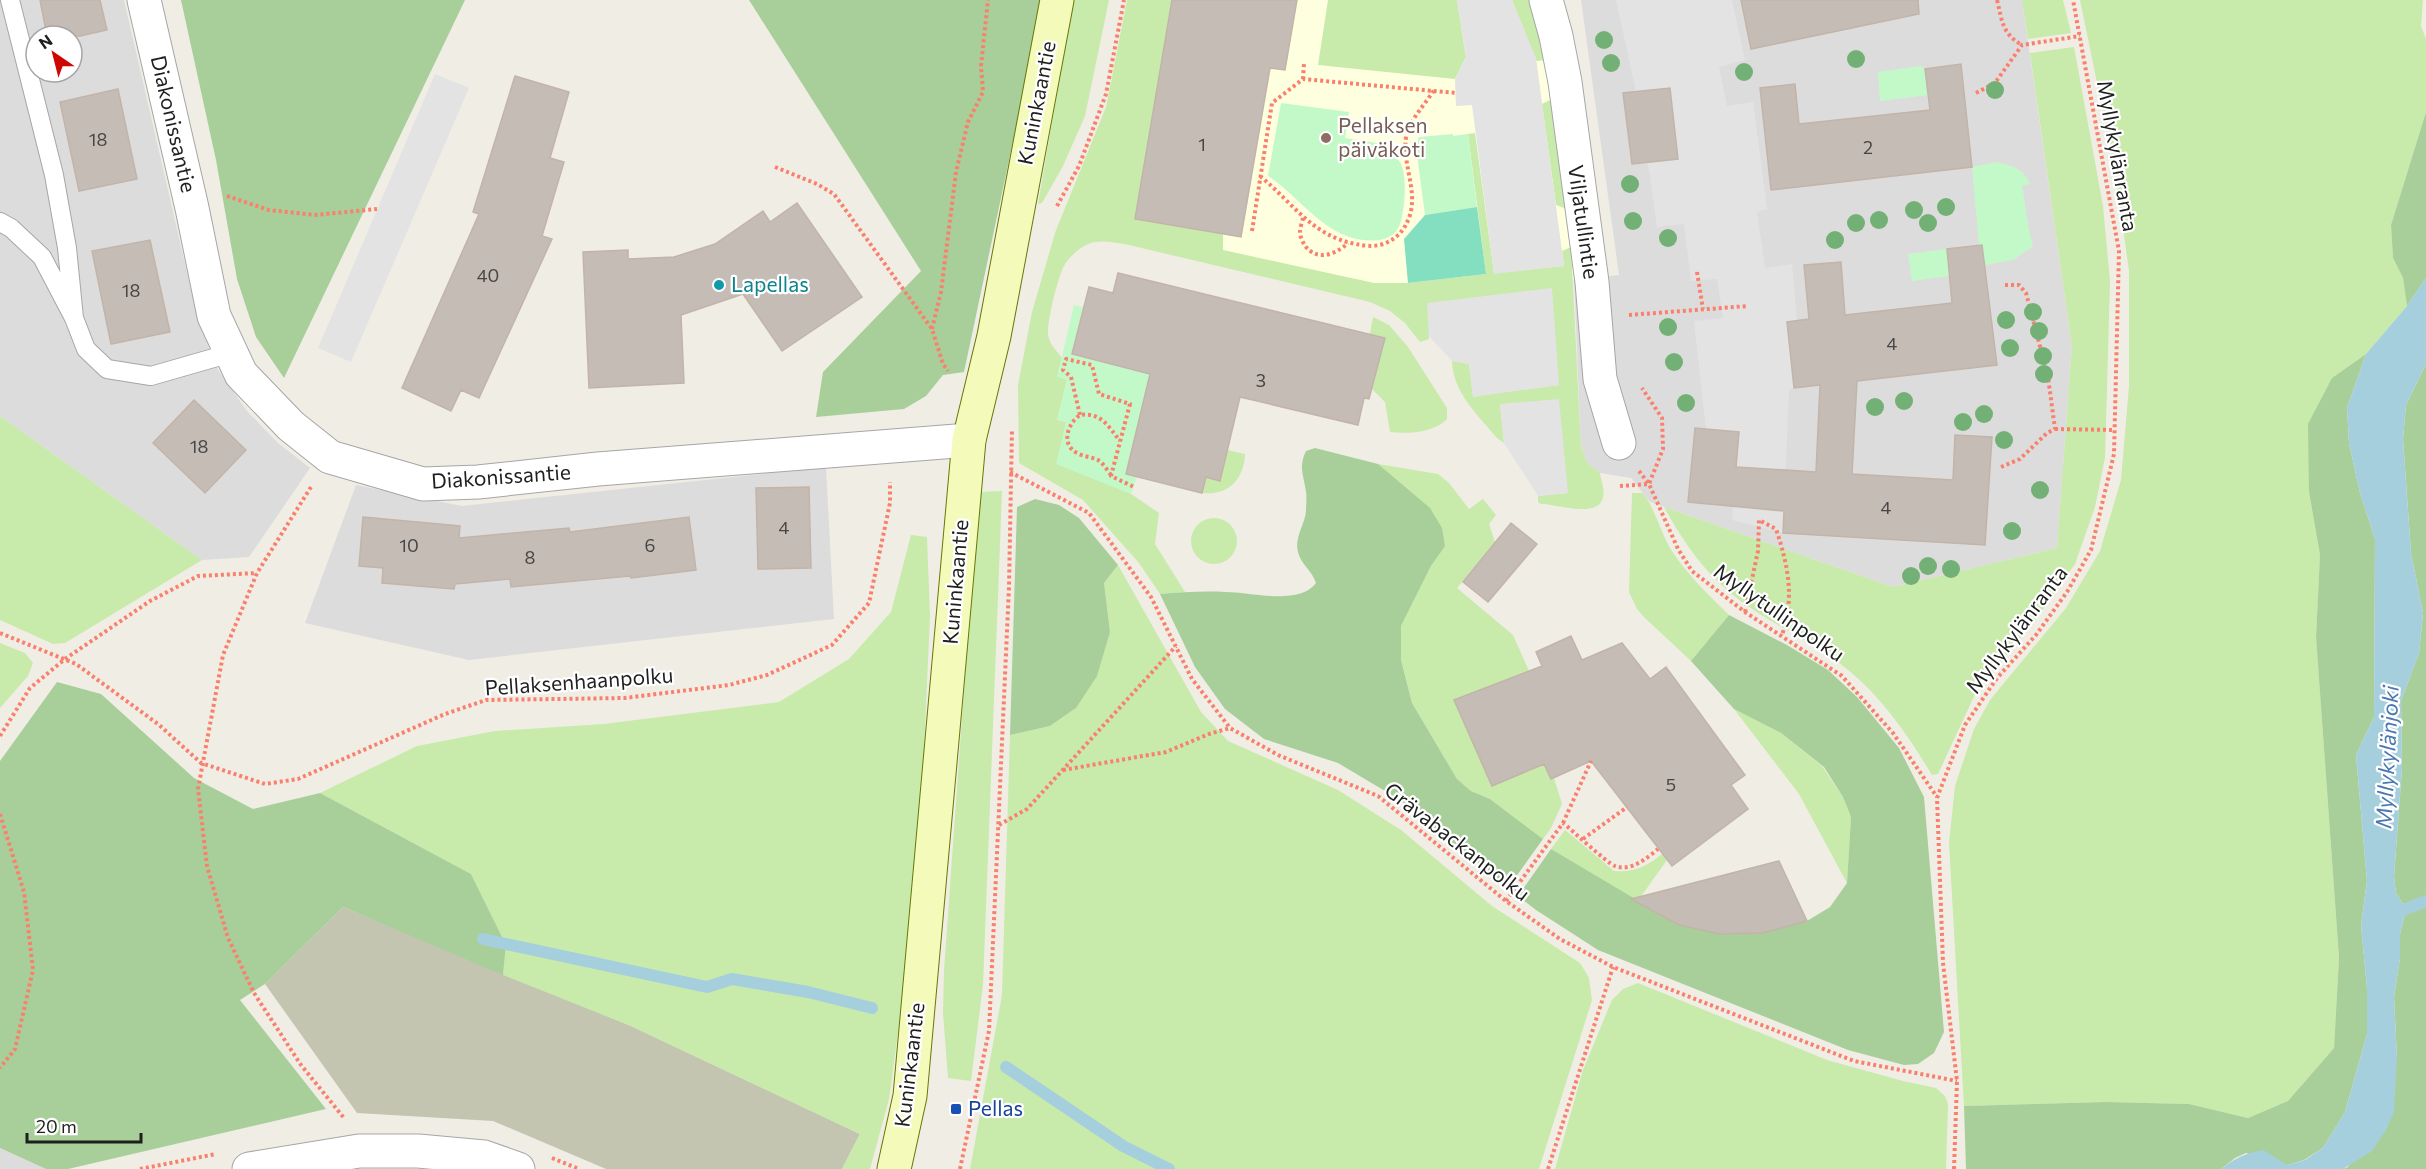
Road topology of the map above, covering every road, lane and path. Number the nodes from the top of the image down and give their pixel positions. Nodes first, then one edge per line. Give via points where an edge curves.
1 (10, 0) edge
2 (144, 0) edge
3 (988, 0) edge
4 (1057, 0) edge
5 (1124, 0) edge
6 (1546, 0) edge
7 (1997, 0) edge
8 (2073, 0) edge
9 (2080, 36) junction
10 (2022, 45) junction
11 (1304, 63) dead end
12 (1303, 79) junction
13 (1434, 90) junction
14 (1456, 93) dead end
15 (1976, 93) dead end
16 (775, 167) dead end
17 (1260, 176) junction
18 (219, 193) dead end
19 (377, 209) dead end
20 (1054, 211) dead end
21 (1303, 218) junction
22 (0, 222) edge
23 (1252, 231) dead end
24 (1348, 243) junction
25 (1697, 272) dead end
26 (2002, 285) dead end
27 (1748, 306) dead end
28 (1702, 309) junction
29 (1625, 315) dead end
30 (74, 318) junction
31 (932, 328) junction
32 (231, 352) junction
33 (970, 385) junction
34 (1080, 415) junction
35 (1012, 427) dead end
36 (2055, 429) junction
37 (2115, 430) junction
38 (969, 440) junction
39 (1120, 441) junction
40 (1619, 443) joint
41 (890, 445) junction
42 (330, 457) junction
43 (2001, 467) dead end
44 (1010, 472) junction
45 (1111, 476) junction
46 (1134, 487) dead end
47 (257, 573) junction
48 (1746, 612) junction
49 (0, 633) edge
50 (1782, 635) junction
51 (1176, 646) junction
52 (65, 659) junction
53 (1230, 728) junction
54 (0, 736) edge
55 (1592, 761) dead end
56 (201, 763) junction
57 (1062, 770) junction
58 (1937, 798) junction
59 (1627, 807) dead end
60 (0, 814) edge
61 (1563, 823) junction
62 (998, 825) junction
63 (1583, 839) junction
64 (1658, 849) dead end
65 (1506, 901) junction
66 (1613, 967) junction
67 (0, 1068) edge
68 (1957, 1082) junction
69 (351, 1127) dead end
70 (417, 1160) edge
71 (249, 1169) edge
72 (518, 1169) edge
73 (894, 1169) edge
74 (960, 1169) edge
75 (1548, 1169) edge
76 (1954, 1169) edge

1 - 30 lane via 54,175
2 - 32 street, Diakonissantie via 214,316
3 - 31 path via 981,66 983,92 968,122 956,172 941,292
4 - 33 main road, Kuninkaantie via 994,336
5 - 20 path via 1106,94 1079,166
6 - 40 street, Viljatullintie via 1565,82 1592,282 1600,379
7 - 10 path via 2009,38
8 - 9 path, Myllykylänranta
9 - 10 path
9 - 37 path, Myllykylänranta via 2119,251
10 - 15 path via 1995,82
11 - 12 path
12 - 13 path
12 - 17 path via 1272,103
13 - 14 path
13 - 24 path via 1407,132 1412,196 1410,215 1402,232 1378,246
16 - 31 path via 834,194
17 - 21 path
17 - 23 path
18 - 19 path via 269,210 315,215
21 - 24 path via 1318,230
21 - 24 path via 1300,233 1309,251 1318,256 1331,255
22 - 30 lane via 42,257
25 - 28 path
26 - 36 path via 2019,285 2026,293 2048,377
27 - 28 path
28 - 29 path
30 - 32 lane via 86,349 106,369 151,376
31 - 33 path via 943,364
32 - 42 street, Diakonissantie via 241,374 291,426
33 - 38 main road, Kuninkaantie
34 - 39 path via 1101,417
34 - 39 path via 1071,377 1064,369 1066,359 1092,365 1099,394 1130,404
34 - 45 path via 1070,424 1069,446 1080,455 1100,461
35 - 44 path
36 - 37 path
36 - 43 path via 2020,459
37 - 58 path, Myllykylänranta via 2114,454 2091,550 2067,592 2036,635 1997,678 1965,725
38 - 41 street, Diakonissantie
38 - 73 main road, Kuninkaantie via 910,1096
39 - 45 path
40 - 48 path, Myllytullinpolku via 1649,484 1664,522 1692,571
41 - 42 street, Diakonissantie via 423,484
41 - 56 path, Pellaksenhaanpolku via 890,503 869,603 832,645 767,675 729,685 625,698 486,700 298,779 265,784
42 - 47 path
44 - 51 path, Grävabackanpolku via 1089,513 1151,597
44 - 62 path via 1010,587
45 - 46 path
47 - 52 path via 198,576 150,601
47 - 56 path via 223,655
48 - 50 path, Myllytullinpolku
48 - 50 path via 1758,551 1759,520 1776,529 1786,559 1791,588
49 - 52 path, Pellaksenhaanpolku
50 - 58 path, Myllytullinpolku via 1842,676 1893,734
51 - 53 path, Grävabackanpolku via 1192,679
51 - 57 path
52 - 54 path via 30,688
52 - 56 path, Pellaksenhaanpolku via 158,724
53 - 57 path via 1166,752
53 - 65 path, Grävabackanpolku via 1278,755 1378,796
55 - 61 path
56 - 69 path via 198,789 207,866 228,938 254,993 301,1065
57 - 62 path via 1027,809
58 - 68 path, Myllykylänranta via 1943,963
59 - 63 path
60 - 67 path via 24,892 33,970 15,1049
61 - 63 path
61 - 65 path
62 - 74 path via 989,1031
63 - 64 path via 1615,866 1628,867
65 - 66 path, Grävabackanpolku via 1560,939
66 - 68 path, Grävabackanpolku via 1854,1061
66 - 75 path
68 - 76 path, Myllykylänranta
70 - 71 street via 359,1150
70 - 72 street via 484,1157

